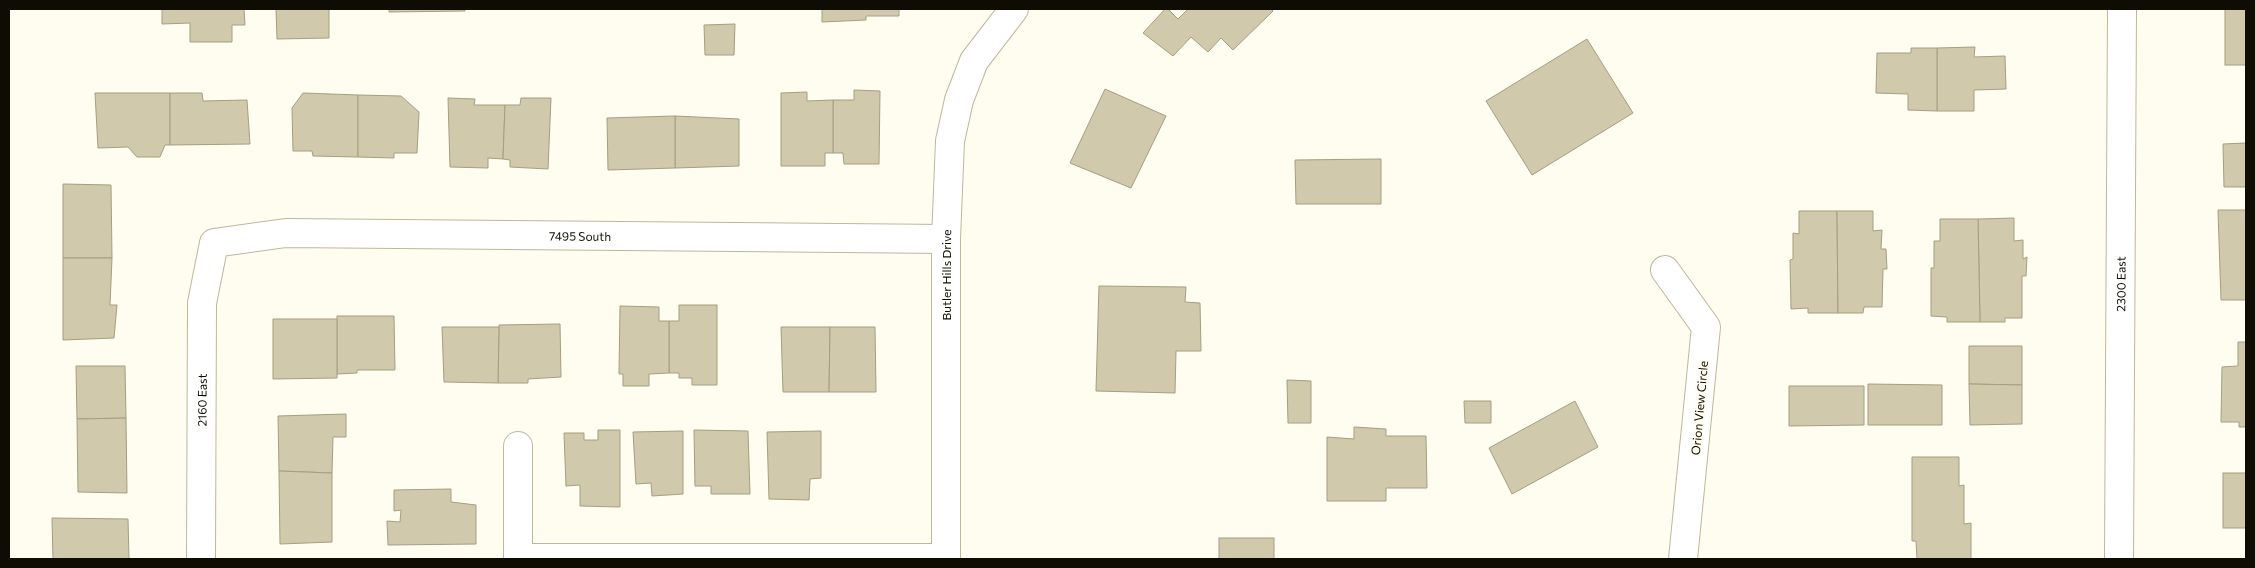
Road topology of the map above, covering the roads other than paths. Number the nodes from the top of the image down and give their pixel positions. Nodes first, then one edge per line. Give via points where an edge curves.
1 (1014, 9) edge
2 (2122, 9) edge
3 (946, 239) junction
4 (214, 243) joint
5 (1665, 270) dead end
6 (518, 446) dead end
7 (518, 558) edge
8 (201, 559) edge
9 (946, 559) edge
10 (1684, 559) edge
11 (2119, 559) edge

1 - 3 street, Butler Hills Drive via 974,62 959,100 950,141
2 - 11 street, 2300 East
3 - 4 street, 7495 South via 286,233
3 - 9 street, Butler Hills Drive
4 - 8 street, 2160 East via 202,303
5 - 10 street, Orion View Circle via 1706,327
6 - 7 street
7 - 9 street

